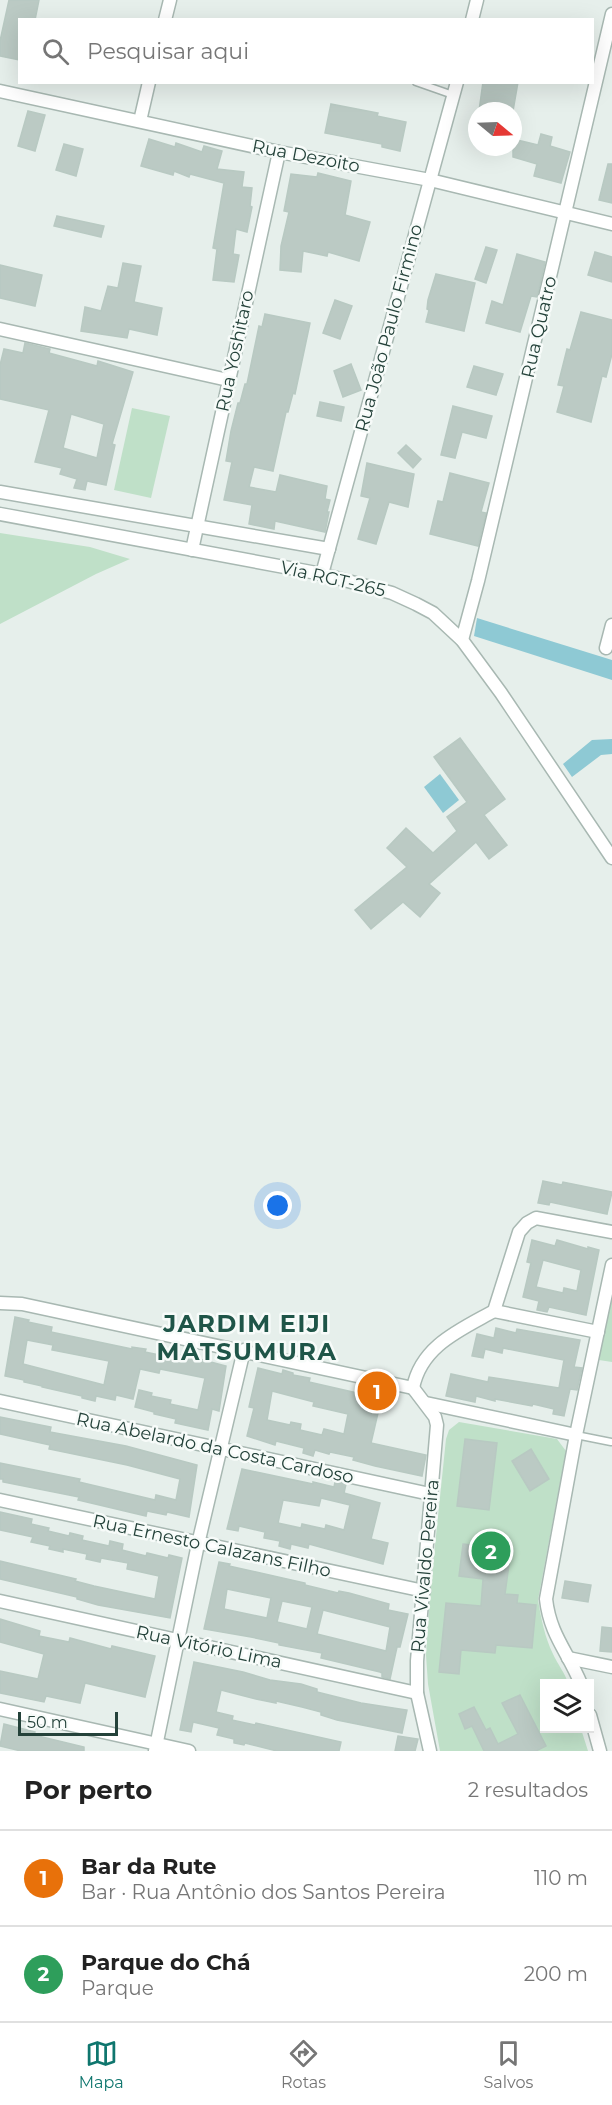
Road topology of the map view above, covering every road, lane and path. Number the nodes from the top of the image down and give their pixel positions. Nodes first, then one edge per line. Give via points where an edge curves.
1 (170, 0) edge
2 (477, 0) edge
3 (612, 14) edge
4 (166, 18) edge
5 (472, 18) edge
6 (149, 84) edge
7 (422, 84) edge
8 (456, 84) edge
9 (0, 91) edge
10 (453, 95) junction
11 (140, 121) junction
12 (279, 152) junction
13 (430, 180) junction
14 (566, 214) junction
15 (612, 224) edge
16 (0, 329) edge
17 (228, 380) junction
18 (0, 492) edge
19 (0, 514) edge
20 (198, 525) junction
21 (329, 549) junction
22 (192, 550) junction
23 (322, 574) junction
24 (612, 626) edge
25 (462, 640) junction
26 (606, 648) dead end
27 (612, 858) edge
28 (612, 1232) edge
29 (612, 1265) edge
30 (0, 1303) edge
31 (494, 1311) junction
32 (597, 1332) junction
33 (244, 1350) junction
34 (413, 1388) junction
35 (0, 1401) edge
36 (426, 1403) junction
37 (576, 1435) junction
38 (611, 1442) edge
39 (221, 1450) junction
40 (430, 1494) junction
41 (0, 1500) edge
42 (198, 1544) junction
43 (424, 1591) junction
44 (0, 1601) edge
45 (178, 1641) junction
46 (568, 1658) junction
47 (612, 1667) edge
48 (578, 1679) edge
49 (417, 1693) junction
50 (0, 1709) edge
51 (594, 1729) edge
52 (155, 1747) edge
53 (189, 1751) edge
54 (430, 1751) edge
55 (600, 1751) edge

1 - 4 street
2 - 5 street
3 - 14 street, Rua Quatro
6 - 11 street
7 - 10 lane
8 - 10 street, Rua João Paulo Firmino
9 - 11 street, Rua Dezoito
10 - 13 street, Rua João Paulo Firmino
11 - 12 street, Rua Dezoito
12 - 13 street, Rua Dezoito
12 - 17 street, Rua Yoshitaro
13 - 14 street, Rua Dezoito
13 - 21 street, Rua João Paulo Firmino
14 - 15 street, Rua Dezoito
14 - 25 street, Rua Quatro
16 - 17 street
17 - 20 street, Rua Yoshitaro
18 - 20 street
19 - 22 street, Via RGT-265
20 - 21 street
20 - 22 street, Rua Yoshitaro
21 - 23 street, Rua João Paulo Firmino
22 - 23 street, Via RGT-265
23 - 25 street, Via RGT-265 via 408,600 433,613
24 - 26 street
25 - 27 street, Via RGT-265
28 - 31 street via 536,1218 527,1223 519,1232
29 - 32 street
30 - 33 street via 22,1304
31 - 32 street
31 - 34 street via 449,1336 427,1355
32 - 37 street
33 - 34 street
33 - 39 street
34 - 36 street, Rua Vivaldo Pereira
35 - 39 street, Rua Abelardo da Costa Cardoso
36 - 37 street
36 - 40 street, Rua Vivaldo Pereira via 437,1425
37 - 38 lane
37 - 46 street via 546,1599 555,1636
39 - 40 street, Rua Abelardo da Costa Cardoso
39 - 42 street
40 - 43 street, Rua Vivaldo Pereira
41 - 42 street, Rua Ernesto Calazans Filho
42 - 43 street, Rua Ernesto Calazans Filho
42 - 45 street
43 - 49 street, Rua Vivaldo Pereira
44 - 45 street, Rua Vitório Lima
45 - 49 street, Rua Vitório Lima
45 - 52 street
46 - 47 street
46 - 48 street
49 - 54 street, Rua Vivaldo Pereira
50 - 52 street
51 - 55 street
52 - 53 street

